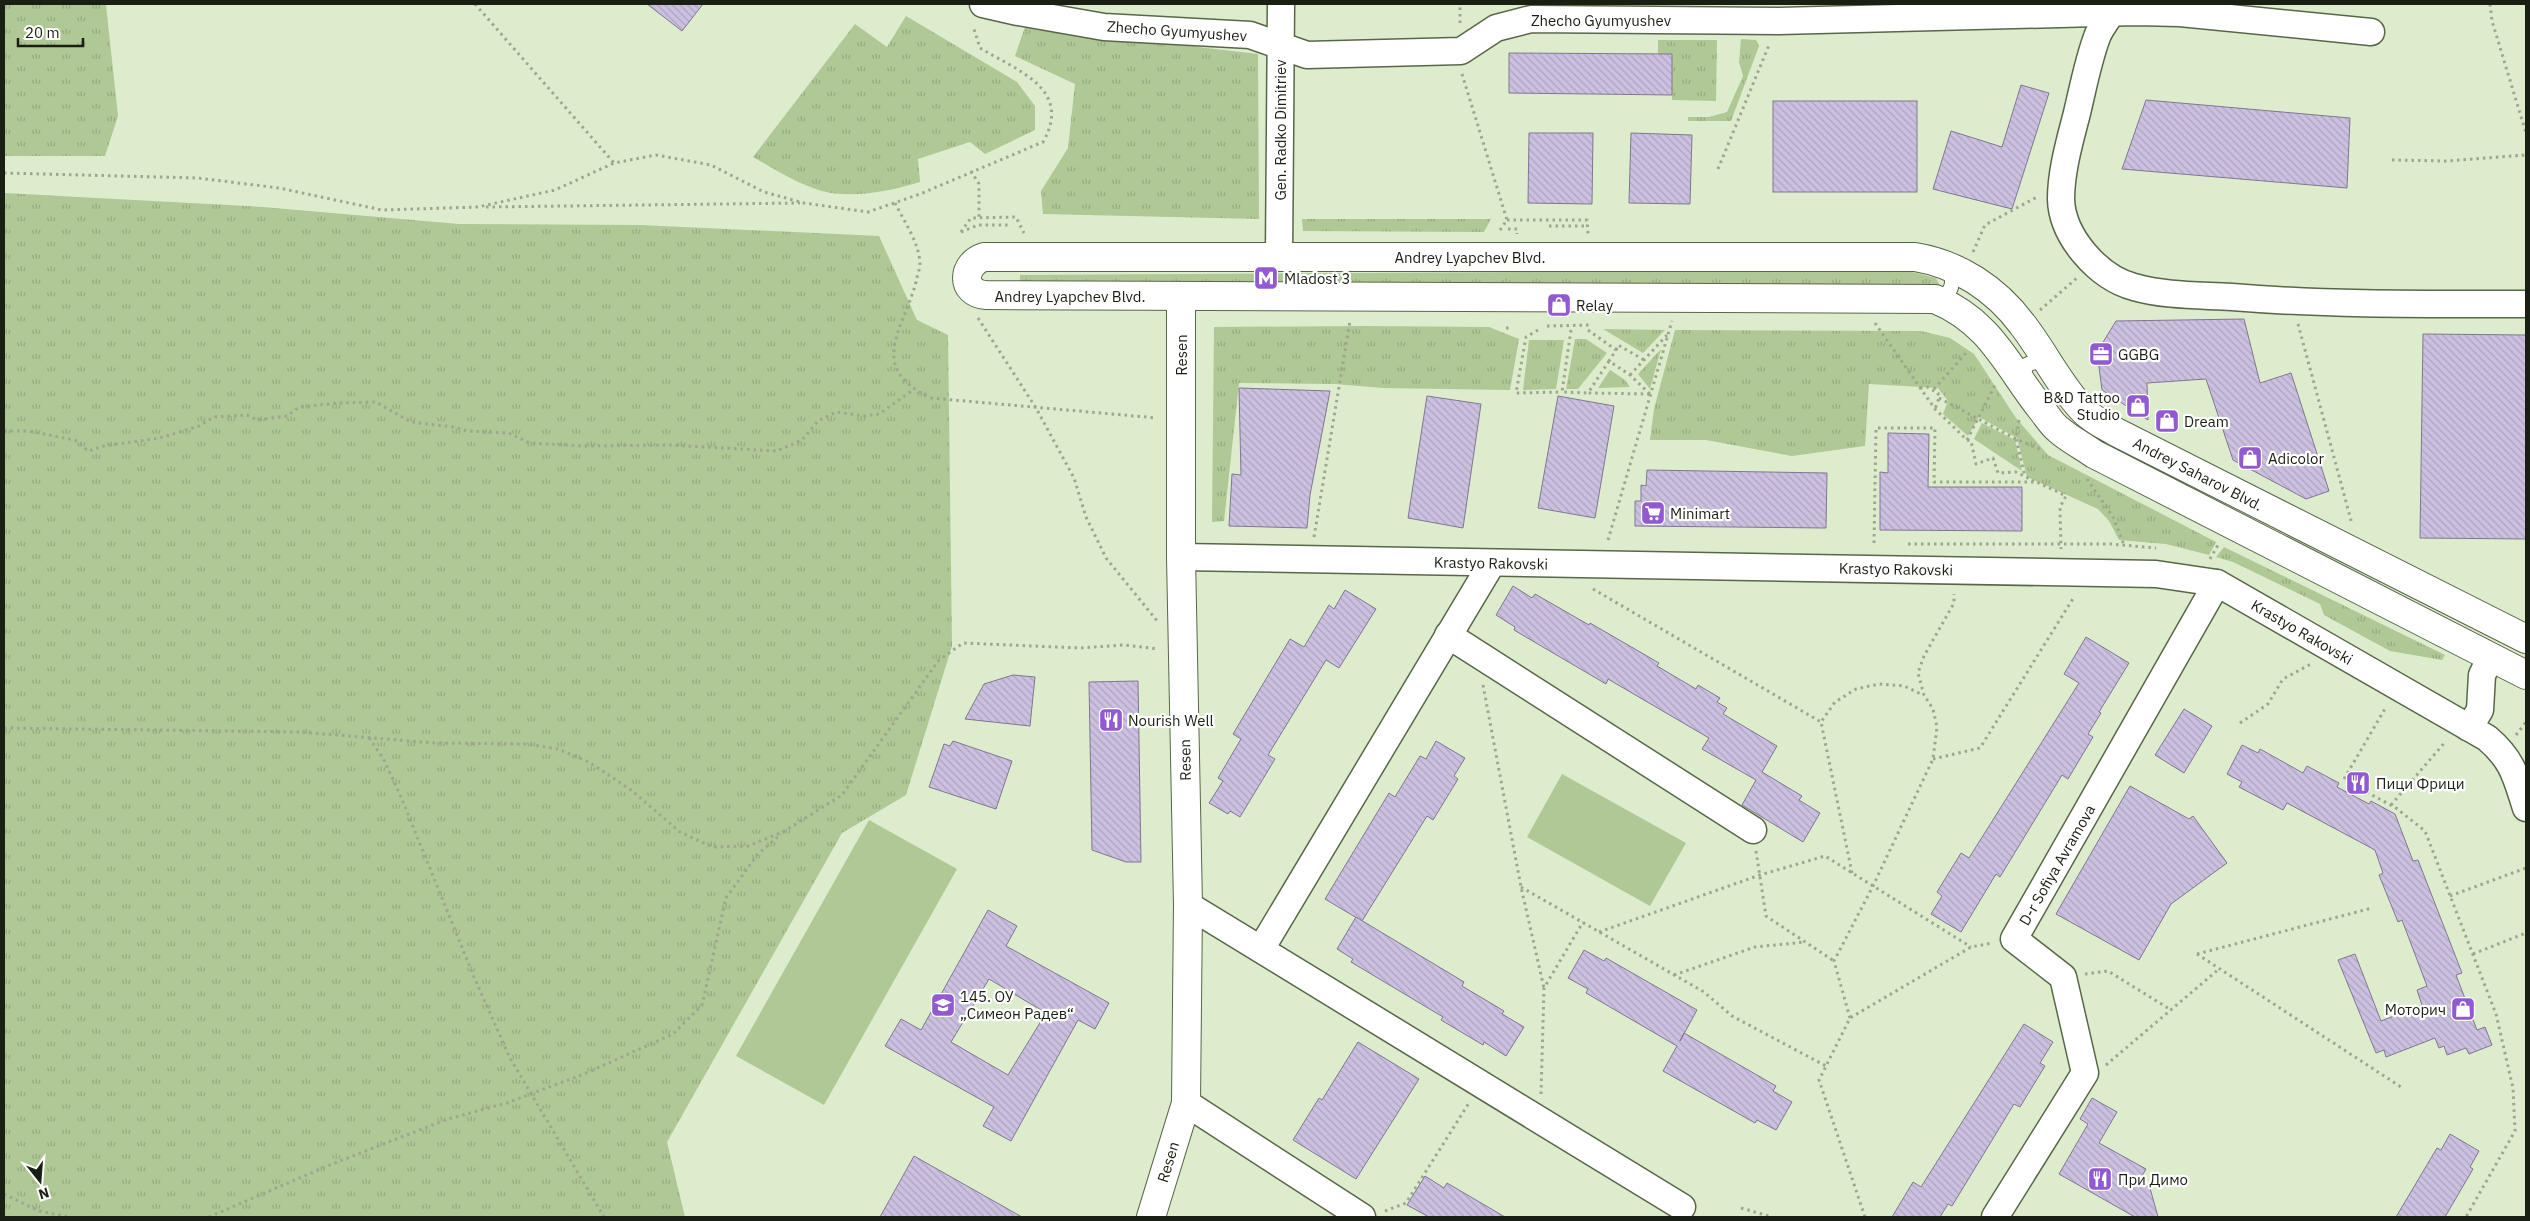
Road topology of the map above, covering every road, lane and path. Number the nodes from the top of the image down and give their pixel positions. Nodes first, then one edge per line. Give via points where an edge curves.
1 (475, 4) edge
2 (1281, 4) edge
3 (1460, 4) edge
4 (2490, 4) edge
5 (2113, 8) edge
6 (979, 12) edge
7 (1779, 21) junction
8 (1460, 28) dead end
9 (2371, 32) dead end
10 (1281, 45) junction
11 (1462, 71) dead end
12 (2526, 133) edge
13 (2526, 155) edge
14 (2392, 160) dead end
15 (614, 163) junction
16 (1718, 169) dead end
17 (971, 172) junction
18 (4, 173) edge
19 (2039, 188) dead end
20 (804, 203) junction
21 (895, 203) junction
22 (478, 207) junction
23 (979, 217) junction
24 (1507, 220) junction
25 (1011, 225) dead end
26 (1549, 226) dead end
27 (1588, 226) junction
28 (1024, 233) dead end
29 (1495, 238) dead end
30 (1588, 239) dead end
31 (1279, 257) junction
32 (1915, 257) joint
33 (1959, 261) junction
34 (2094, 263) junction
35 (1181, 297) junction
36 (1935, 299) junction
37 (2292, 302) junction
38 (2526, 304) edge
39 (2040, 310) dead end
40 (1869, 315) dead end
41 (1351, 316) dead end
42 (1674, 316) dead end
43 (979, 322) dead end
44 (1547, 326) dead end
45 (1506, 328) dead end
46 (1511, 328) dead end
47 (1538, 330) dead end
48 (1570, 330) dead end
49 (1668, 334) junction
50 (1616, 350) junction
51 (1969, 350) dead end
52 (1644, 360) junction
53 (1609, 361) junction
54 (2050, 366) junction
55 (1630, 375) junction
56 (1998, 378) dead end
57 (2024, 386) junction
58 (1920, 388) junction
59 (1934, 389) junction
60 (912, 390) junction
61 (1562, 392) junction
62 (1588, 393) junction
63 (1651, 394) junction
64 (1939, 398) junction
65 (1036, 408) junction
66 (1936, 409) junction
67 (2020, 417) dead end
68 (1980, 419) junction
69 (1181, 420) junction
70 (4, 431) edge
71 (2016, 439) junction
72 (1967, 440) junction
73 (2044, 450) dead end
74 (2084, 475) dead end
75 (2025, 478) junction
76 (2037, 482) junction
77 (2353, 528) dead end
78 (1867, 543) dead end
79 (1874, 543) junction
80 (1884, 544) dead end
81 (1904, 544) dead end
82 (2061, 544) junction
83 (2111, 544) dead end
84 (2124, 545) dead end
85 (1181, 557) junction
86 (1310, 559) junction
87 (1492, 563) junction
88 (1601, 564) junction
89 (1955, 571) junction
90 (2062, 572) junction
91 (2089, 573) junction
92 (2217, 583) junction
93 (1592, 588) dead end
94 (1448, 635) junction
95 (2526, 639) edge
96 (1183, 644) junction
97 (2336, 651) junction
98 (1478, 654) junction
99 (2491, 657) junction
100 (2526, 674) edge
101 (2398, 687) junction
102 (1924, 695) junction
103 (1821, 722) junction
104 (2526, 722) edge
105 (2240, 723) dead end
106 (2465, 725) junction
107 (4, 728) edge
108 (368, 738) junction
109 (2513, 740) dead end
110 (1933, 760) junction
111 (2344, 780) dead end
112 (2361, 789) dead end
113 (2391, 806) junction
114 (2526, 808) edge
115 (1753, 830) joint
116 (783, 832) junction
117 (2526, 868) edge
118 (1852, 873) junction
119 (1760, 875) junction
120 (1873, 886) junction
121 (1521, 887) junction
122 (2450, 896) junction
123 (1188, 905) junction
124 (2372, 908) dead end
125 (1583, 922) junction
126 (1599, 932) junction
127 (2526, 933) edge
128 (2014, 939) junction
129 (1806, 942) junction
130 (1971, 947) junction
131 (1261, 949) junction
132 (2473, 954) junction
133 (1834, 961) junction
134 (2219, 968) junction
135 (2108, 971) dead end
136 (1674, 975) junction
137 (1544, 988) junction
138 (2171, 1010) junction
139 (1850, 1018) junction
140 (1826, 1066) junction
141 (2085, 1073) junction
142 (1481, 1084) junction
143 (2401, 1087) dead end
144 (530, 1094) junction
145 (1186, 1103) junction
146 (1540, 1120) junction
147 (4, 1194) edge
148 (1682, 1207) dead end
149 (1741, 1208) dead end
150 (1371, 1216) edge
151 (70, 1217) edge
152 (209, 1217) edge
153 (604, 1217) edge
154 (1151, 1217) edge
155 (1773, 1217) edge
156 (1865, 1217) edge
157 (1995, 1217) edge
158 (2466, 1217) edge

1 - 15 path
2 - 10 street, Gen. Radko Dimitriev
3 - 8 path
4 - 12 path via 2492,21
5 - 7 street, Zhecho Gyumyushev
5 - 9 street, Zhecho Gyumyushev
5 - 34 street via 2092,50 2068,149 2061,200 2068,225
6 - 10 street, Zhecho Gyumyushev via 1018,12 1104,27 1250,35
6 - 17 path via 973,27 980,48 1040,85 1052,103 1052,126 1043,142
7 - 10 street, Zhecho Gyumyushev via 1531,19 1496,28 1461,51 1307,55
7 - 16 path
10 - 31 street, Gen. Radko Dimitriev
11 - 24 path
13 - 14 path via 2446,161
15 - 20 path via 656,155 711,165 764,192
15 - 22 path via 555,190
17 - 21 path
17 - 23 path via 979,184
18 - 22 path via 198,178 279,188 382,210
19 - 33 path via 2036,200 1985,225
20 - 21 path via 868,212
20 - 22 path
21 - 60 path via 918,250 920,265 896,330 893,356 900,377
23 - 25 path via 971,218 960,232 978,225
23 - 28 path via 1016,217
24 - 27 path via 1588,220
24 - 29 path
26 - 27 path
27 - 30 path
31 - 32 main road, Andrey Lyapchev Blvd.
31 - 35 main road, Andrey Lyapchev Blvd. via 984,257 973,263 966,278 970,289 980,295
32 - 33 main road, Andrey Saharov Blvd.
33 - 36 lane via 1952,287 1946,296
33 - 54 main road, Andrey Saharov Blvd. via 2008,307
34 - 37 street via 2112,278 2134,287
34 - 39 path
35 - 36 main road, Andrey Lyapchev Blvd.
35 - 69 main road, Resen
36 - 57 main road, Andrey Saharov Blvd. via 1952,306 1984,330
37 - 38 street
37 - 77 path
40 - 58 path
41 - 86 path
42 - 49 path
43 - 65 path
44 - 50 path via 1589,328
45 - 46 path
47 - 61 path via 1526,337 1516,393
48 - 61 path
49 - 52 path
49 - 63 path
50 - 52 path via 1618,345
50 - 53 path
51 - 59 path
52 - 55 path
53 - 55 path
53 - 62 path
54 - 57 lane via 2038,362 2028,364 2023,373
54 - 95 main road, Andrey Saharov Blvd. via 2085,412 2116,432
55 - 63 path
56 - 68 path
57 - 99 main road, Andrey Saharov Blvd. via 2059,430 2094,454
58 - 59 path
58 - 66 path
59 - 64 path
60 - 65 path via 931,398
60 - 70 path via 879,414 865,416 836,412 818,421 802,440 777,451 670,445 530,443 509,433 467,431 411,422 376,402 299,407 287,416 257,420 247,415 214,417 199,426 160,438 88,451 75,440 28,431
61 - 62 path
62 - 63 path
63 - 88 path
64 - 66 path
64 - 68 path
65 - 69 path
65 - 96 path via 1074,478 1086,517 1106,558 1154,620
66 - 72 path
67 - 71 path
68 - 71 path
68 - 72 path
69 - 85 main road, Resen
71 - 73 path
71 - 75 path
72 - 75 path via 1971,441 1976,464 1994,458 1998,473 2016,472
74 - 84 path via 2113,517
75 - 76 path
76 - 79 path via 1934,482 1935,428 1876,428
76 - 82 path via 2066,496 2060,508
78 - 79 path
79 - 80 path
81 - 82 path
82 - 83 path
82 - 90 path
85 - 86 street, Krastyo Rakovski
85 - 96 main road, Resen
86 - 87 street, Krastyo Rakovski
87 - 88 street, Krastyo Rakovski
87 - 94 street
88 - 89 street, Krastyo Rakovski
89 - 90 street, Krastyo Rakovski
89 - 102 path via 1954,603 1918,673
90 - 91 street, Krastyo Rakovski
91 - 92 street, Krastyo Rakovski via 2156,574
91 - 110 path via 1980,748
92 - 97 street, Krastyo Rakovski
92 - 128 street, D-r Sofiya Avramova
93 - 103 path
94 - 98 street
94 - 131 street
96 - 116 path via 1080,648 963,644 939,660 842,795
96 - 123 main road, Resen
97 - 101 street, Krastyo Rakovski
97 - 105 path via 2283,679 2268,704
98 - 115 street
98 - 121 path
99 - 100 main road, Andrey Saharov Blvd.
99 - 106 street via 2482,674 2480,710
101 - 106 street, Krastyo Rakovski
101 - 111 path
102 - 103 path via 1904,686 1879,684 1856,689 1835,702
102 - 110 path via 1933,709 1937,726
103 - 118 path
104 - 109 path
106 - 113 path
106 - 114 street, Krastyo Rakovski via 2503,751 2512,766
107 - 108 path via 301,732
108 - 116 path via 528,744 558,749 588,762 631,790 680,832 712,848 748,846
108 - 144 path via 383,758 401,797 474,977
110 - 120 path
112 - 113 path
113 - 122 path via 2425,831
115 - 119 path
116 - 144 path via 757,855 726,898 702,1005 673,1034
117 - 122 path
118 - 119 path via 1825,856
118 - 120 path
119 - 126 path
119 - 129 path via 1766,916
120 - 130 path
120 - 133 path
121 - 125 path
121 - 137 path
122 - 132 path
123 - 131 street
123 - 145 main road, Resen
124 - 134 path via 2197,954
125 - 126 path
125 - 137 path
126 - 136 path
127 - 132 path
128 - 130 path
128 - 141 street, D-r Sofiya Avramova via 2062,977
129 - 133 path
129 - 136 path via 1755,947
130 - 139 path
131 - 142 street
132 - 158 path via 2496,1014 2514,1088 2515,1131
133 - 139 path
134 - 138 path
134 - 143 path
135 - 138 path
136 - 140 path via 1704,992 1732,1016
137 - 146 path
138 - 141 path via 2109,1064
139 - 140 path
140 - 156 path via 1820,1080
141 - 157 street
142 - 146 street
142 - 150 path via 1406,1203
144 - 152 path via 448,1118
144 - 153 path
145 - 150 street
145 - 154 main road, Resen
146 - 148 street
147 - 151 path via 39,1211
149 - 155 path

